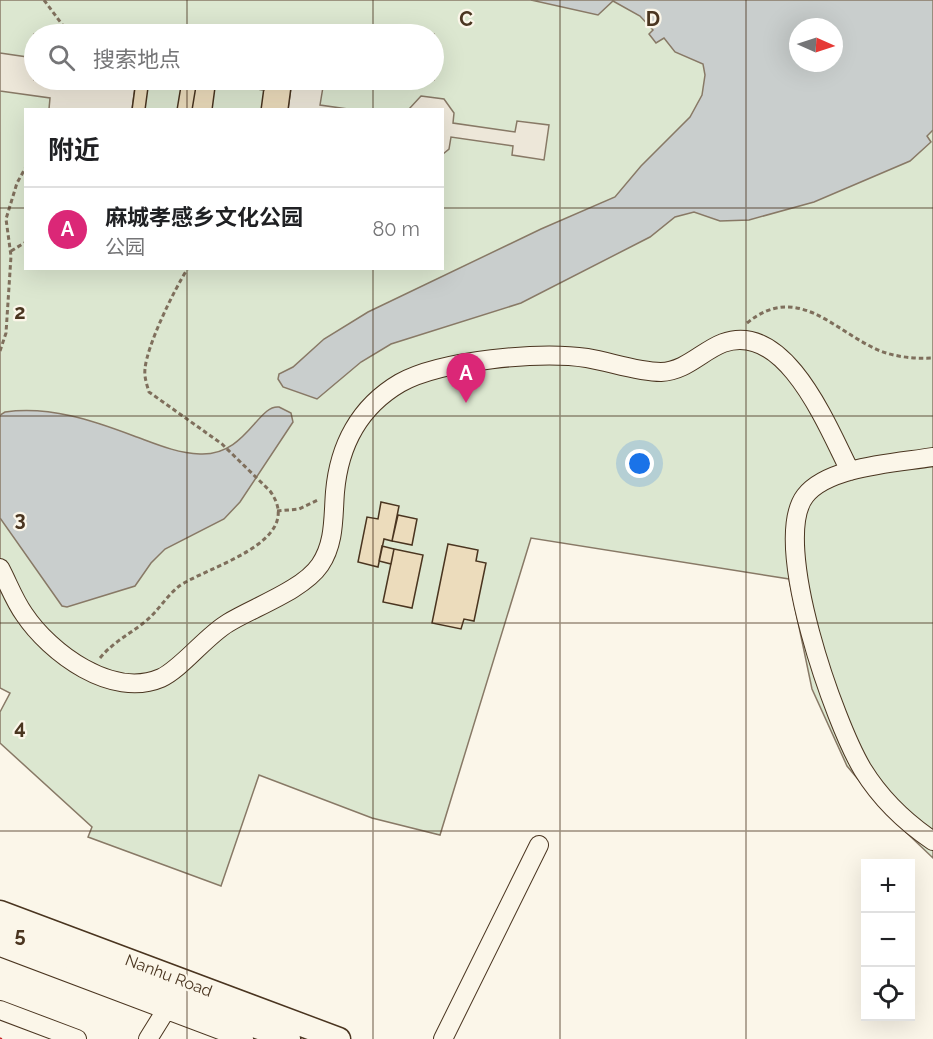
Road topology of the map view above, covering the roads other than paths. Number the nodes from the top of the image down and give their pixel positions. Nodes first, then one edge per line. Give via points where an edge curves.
1 (933, 457) edge
2 (850, 471) junction
3 (0, 568) edge
4 (933, 841) edge
5 (539, 844) dead end
6 (0, 912) edge
7 (0, 931) edge
8 (0, 947) edge
9 (0, 1010) edge
10 (166, 1010) junction
11 (77, 1039) edge
12 (148, 1039) edge
13 (244, 1039) edge
14 (288, 1039) edge
15 (339, 1039) edge
16 (443, 1039) edge

1 - 2 street
2 - 3 street via 822,416 785,359 754,341 722,343 685,365 663,372 584,358 549,356 490,361 417,375 387,391 354,424 339,465 330,543 321,564 305,580 226,624 158,680 118,681 89,671 55,648 32,626
2 - 4 street via 820,483 798,508 798,577 832,706 853,753 889,805
5 - 16 street
6 - 15 main road, Nanhu Road
7 - 14 main road, Nanhu Road
8 - 10 street
9 - 11 street
10 - 12 street
10 - 13 street

